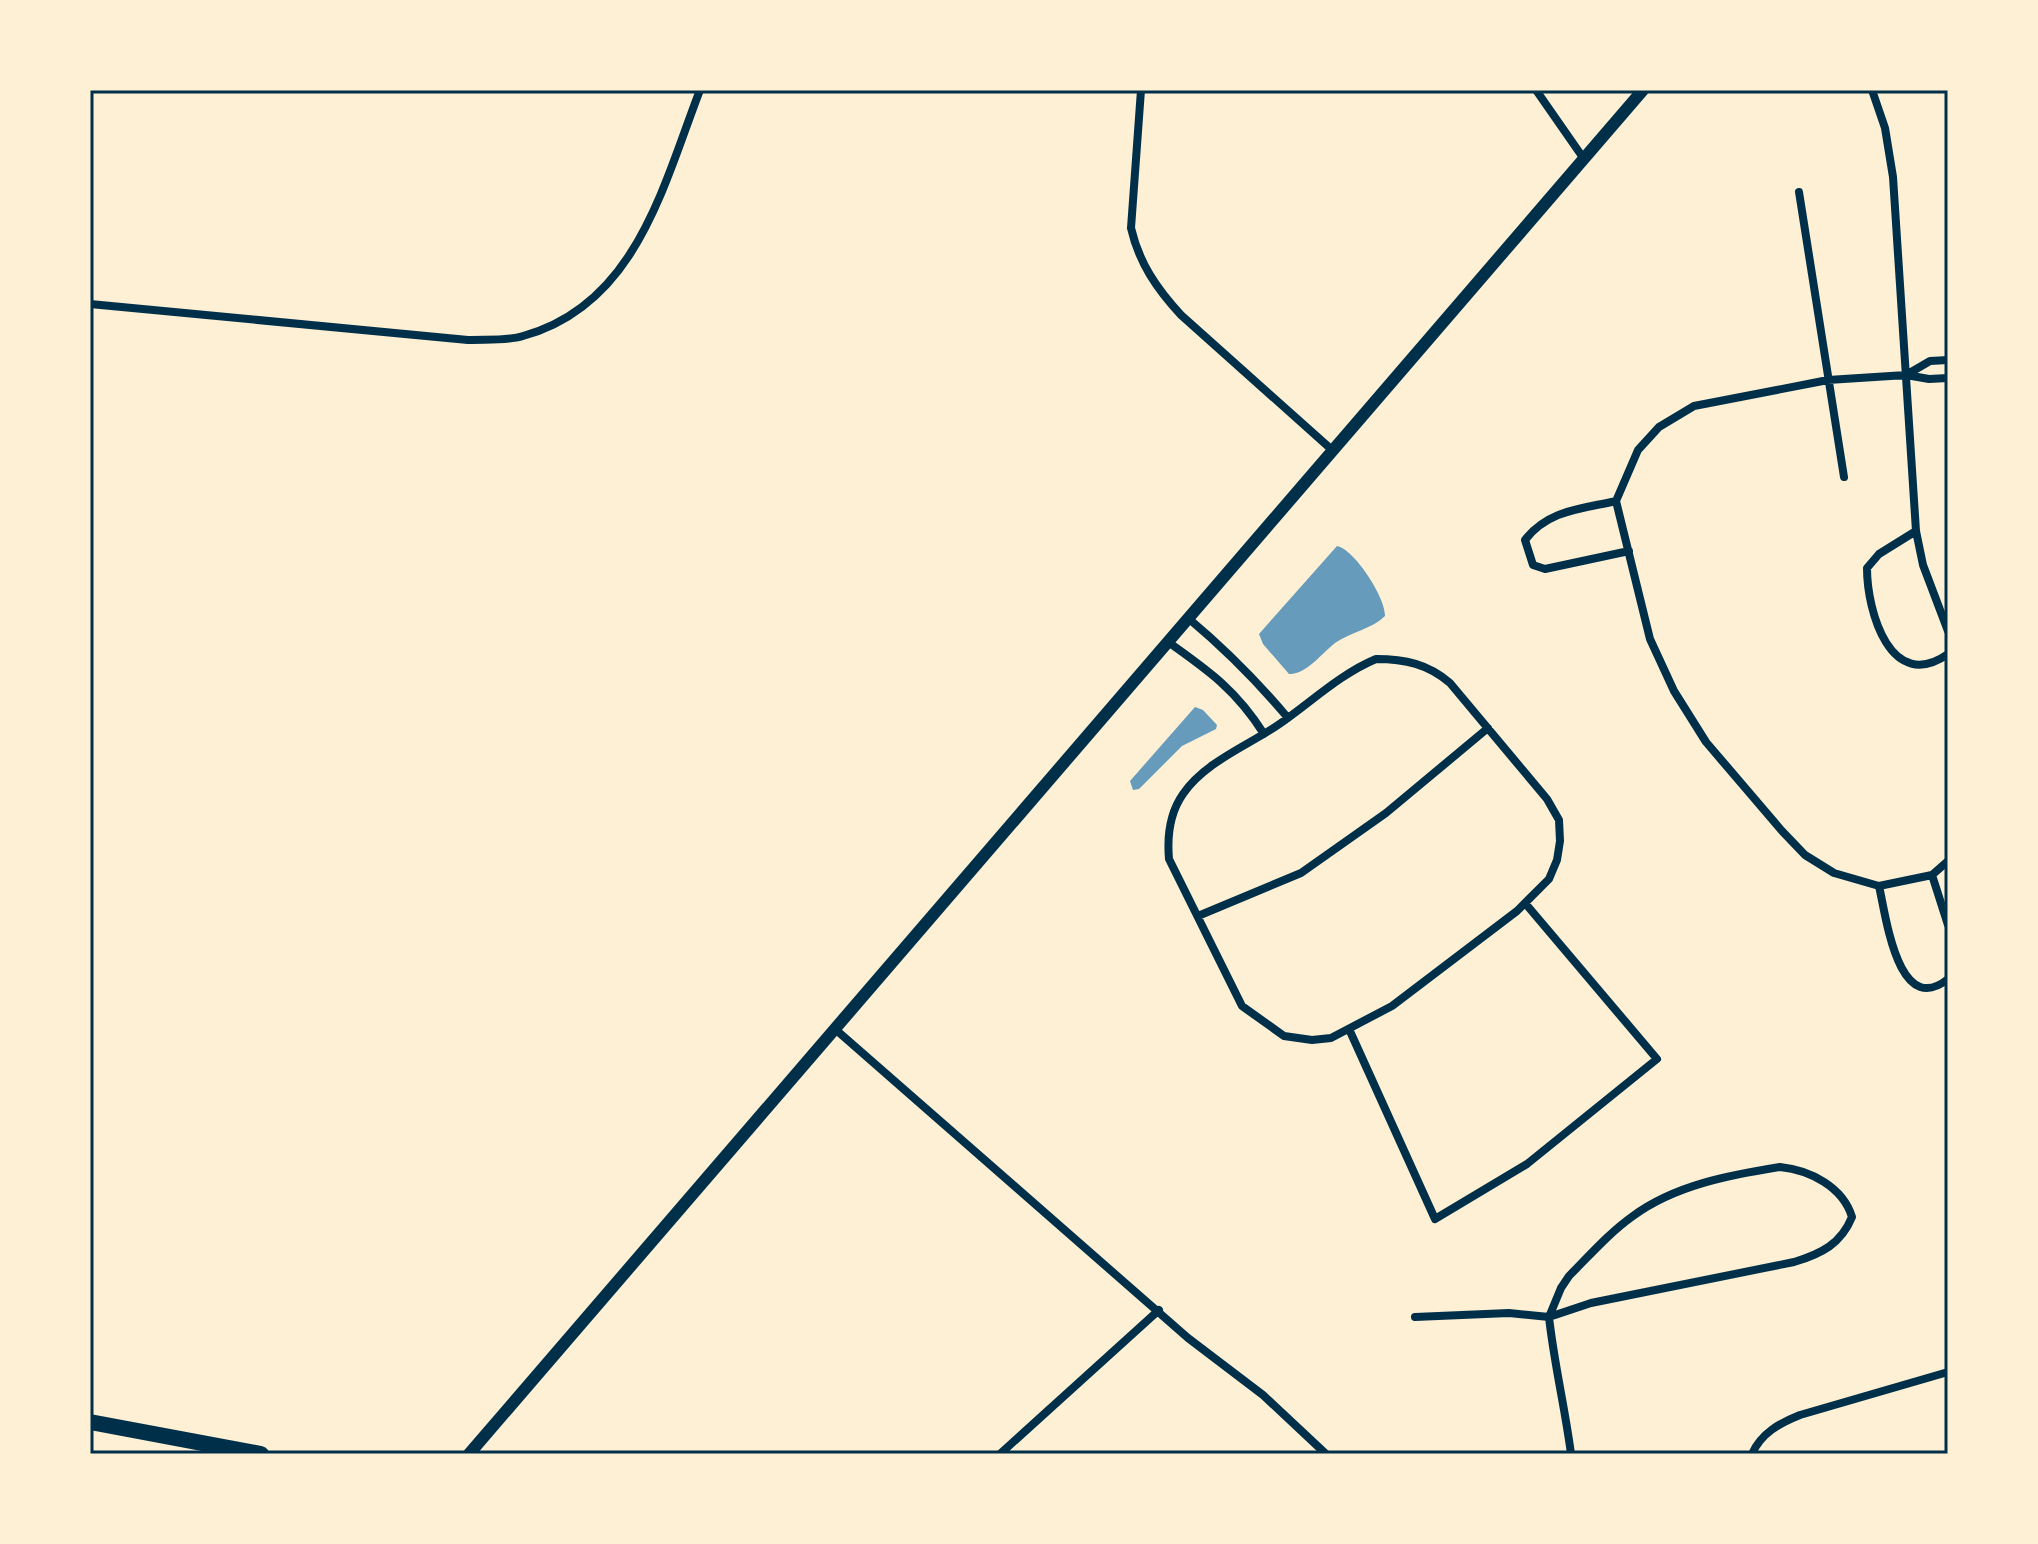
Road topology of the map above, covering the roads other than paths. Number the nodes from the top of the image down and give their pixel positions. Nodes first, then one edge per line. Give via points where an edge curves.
1 (700, 90) edge
2 (1141, 90) edge
3 (1536, 90) edge
4 (1643, 90) edge
5 (1872, 90) edge
6 (1584, 159) junction
7 (1799, 192) dead end
8 (90, 304) edge
9 (1948, 360) edge
10 (1906, 375) junction
11 (1948, 378) edge
12 (1828, 380) junction
13 (1331, 449) junction
14 (1844, 477) dead end
15 (1616, 501) junction
16 (1916, 531) junction
17 (1629, 551) junction
18 (1188, 618) junction
19 (1948, 631) edge
20 (1168, 642) junction
21 (1948, 654) edge
22 (1288, 718) junction
23 (1488, 728) junction
24 (1264, 734) junction
25 (1948, 861) edge
26 (1932, 875) junction
27 (1879, 886) junction
28 (1525, 903) junction
29 (1198, 916) junction
30 (1948, 925) edge
31 (1948, 979) edge
32 (835, 1029) junction
33 (1349, 1029) junction
34 (1159, 1310) junction
35 (1415, 1317) dead end
36 (1549, 1317) junction
37 (1948, 1372) edge
38 (90, 1422) edge
39 (261, 1454) edge
40 (469, 1454) edge
41 (1000, 1454) edge
42 (1326, 1454) edge
43 (1571, 1454) edge
44 (1752, 1454) edge

1 - 8 street via 665,185 627,261 588,303 521,337 468,340
2 - 13 street via 1131,228 1144,266 1181,315
3 - 6 street
4 - 6 street
5 - 10 street via 1893,177
6 - 13 street
7 - 12 street
9 - 10 street via 1930,361
10 - 11 street
10 - 12 street
10 - 16 street
12 - 14 street
12 - 15 street via 1694,406 1659,427 1638,450
13 - 18 street
15 - 17 street
15 - 17 street via 1552,516 1525,540 1533,565 1545,569
16 - 19 street
16 - 21 street via 1867,568 1871,607 1891,653 1907,663 1934,664
17 - 27 street via 1650,639 1706,742 1805,855 1834,873
18 - 20 street
18 - 22 street via 1258,682
20 - 24 street via 1219,679
20 - 32 street
22 - 23 street via 1358,667 1376,659 1395,659 1436,671
22 - 24 street
23 - 28 street via 1559,820 1557,860 1549,879
23 - 29 street via 1386,813 1301,873
24 - 29 street via 1200,776 1171,817 1169,859
25 - 26 street
26 - 27 street
26 - 30 street
27 - 31 street via 1896,957 1910,981 1935,989
28 - 33 street via 1392,1006
28 - 33 street via 1657,1059 1527,1164 1435,1219
29 - 33 street via 1242,1006 1266,1025 1284,1036 1312,1040
32 - 34 street
32 - 40 street
34 - 41 street
34 - 42 street
35 - 36 street
36 - 36 street via 1561,1288 1601,1244 1634,1215 1678,1192 1780,1167 1800,1169 1836,1191 1849,1207 1848,1228 1838,1242 1815,1256 1591,1303
36 - 43 street
37 - 44 street via 1800,1415 1772,1429
38 - 39 main road

